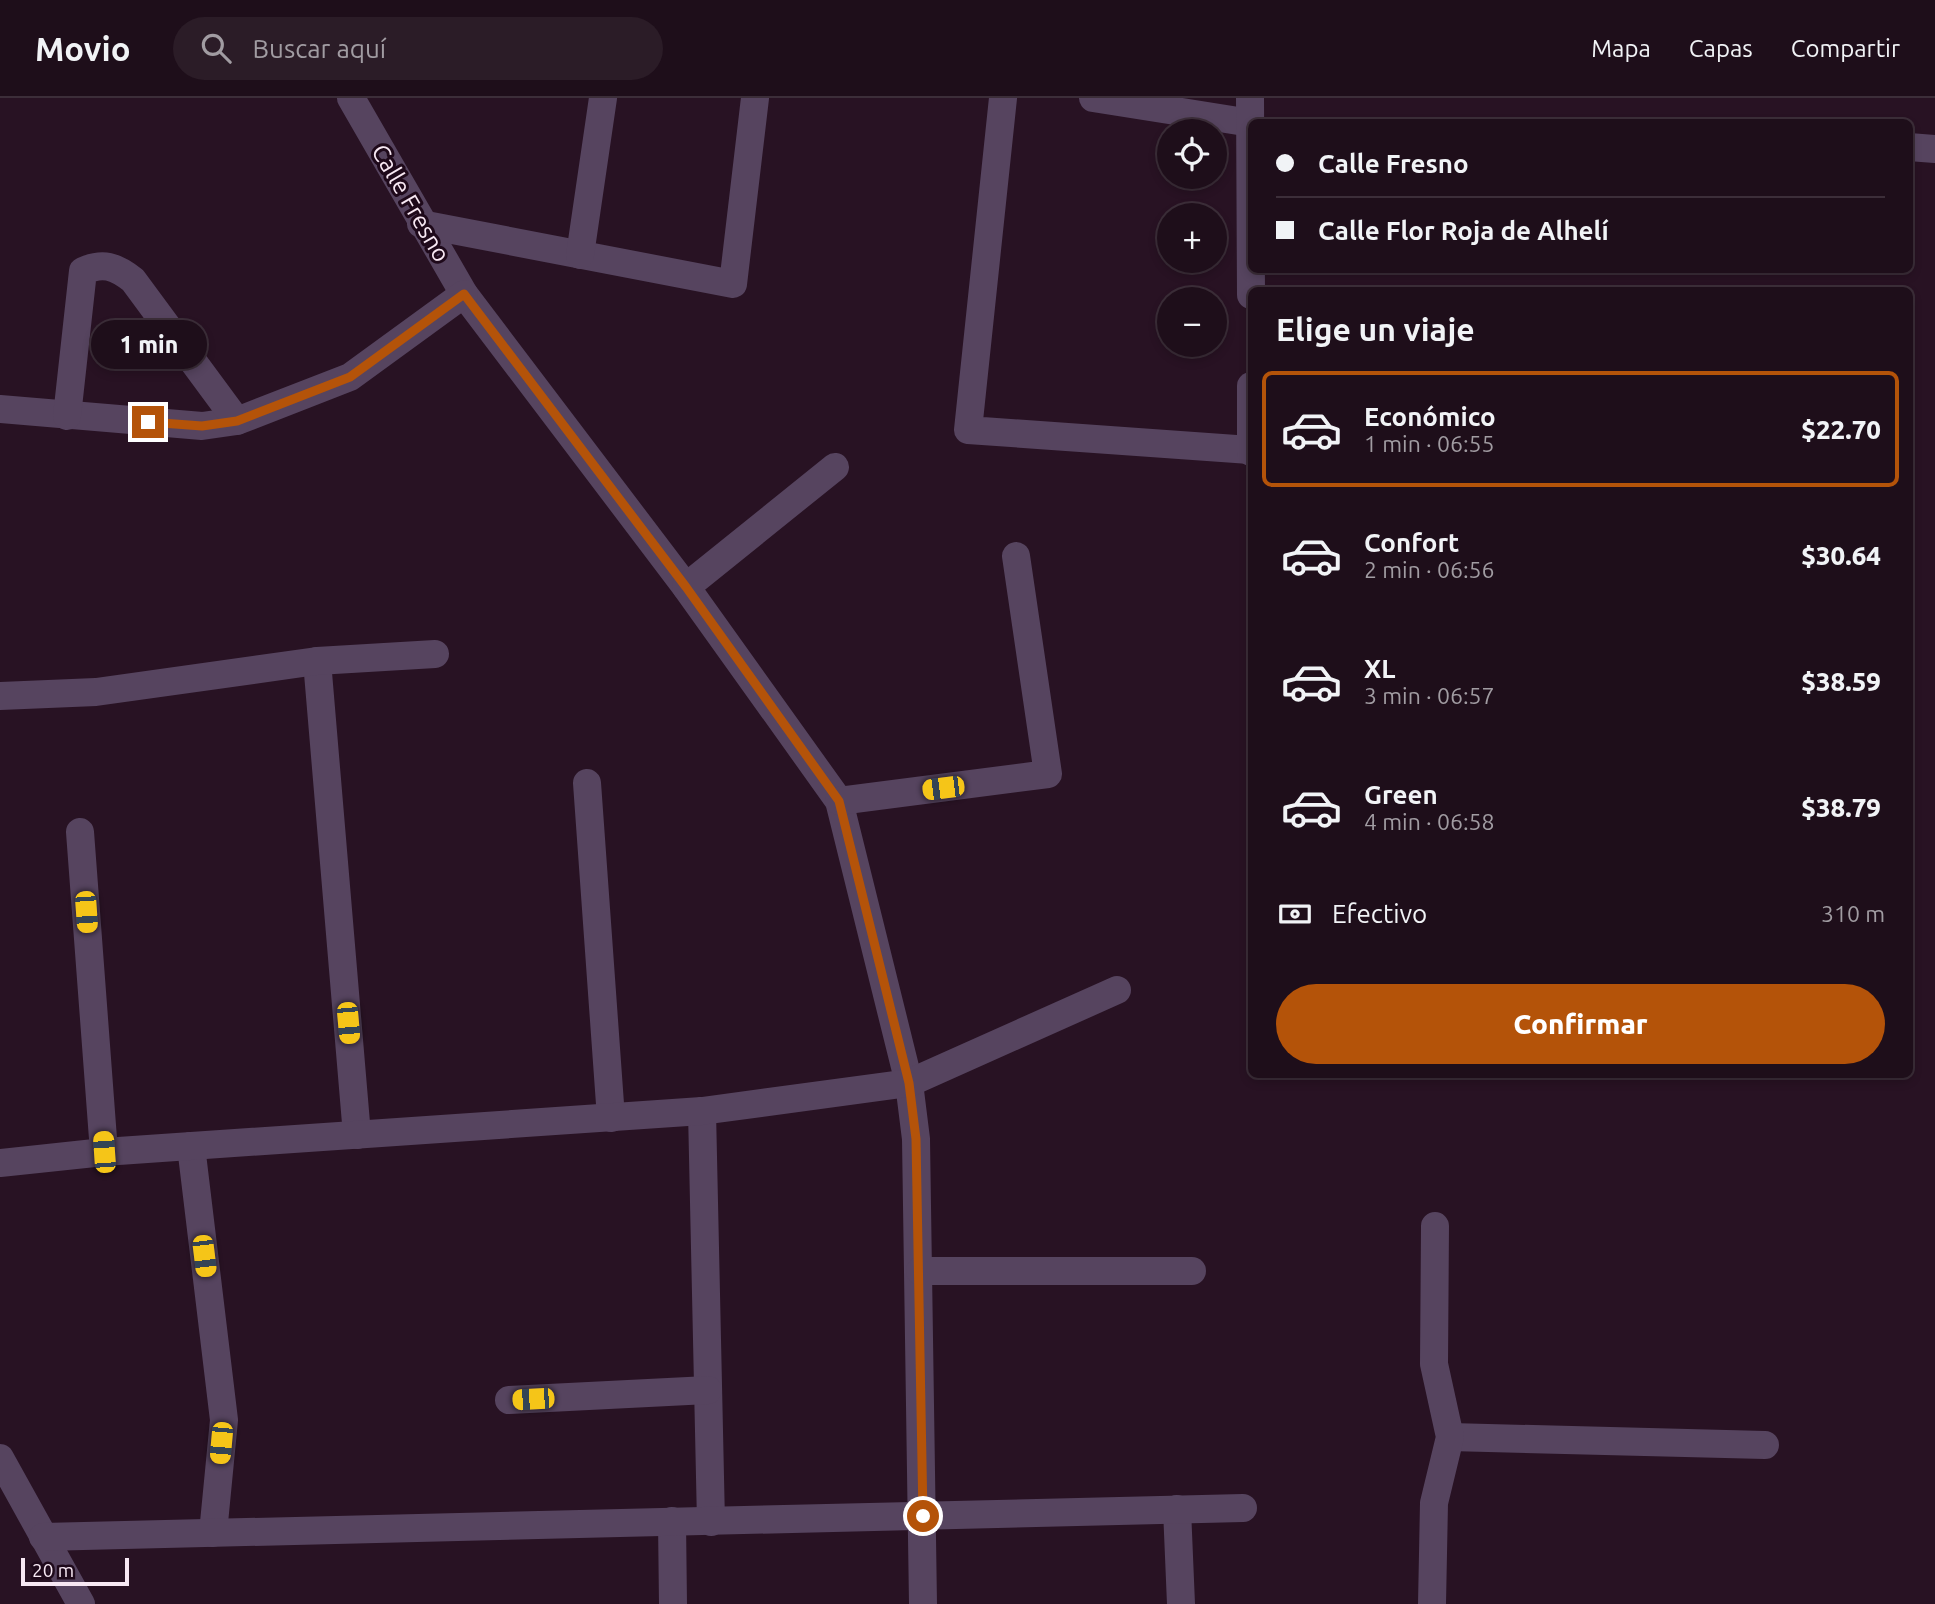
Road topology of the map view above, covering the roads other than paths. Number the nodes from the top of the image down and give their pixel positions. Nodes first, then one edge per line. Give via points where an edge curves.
1 (351, 98) edge
2 (603, 98) edge
3 (755, 98) edge
4 (1003, 98) edge
5 (1093, 98) edge
6 (1249, 114) edge
7 (1913, 147) edge
8 (1935, 149) edge
9 (421, 224) junction
10 (580, 254) junction
11 (464, 294) junction
12 (0, 409) edge
13 (67, 416) junction
14 (237, 421) junction
15 (1248, 451) edge
16 (835, 467) dead end
17 (1016, 556) dead end
18 (686, 587) junction
19 (435, 653) dead end
20 (317, 661) junction
21 (0, 696) edge
22 (587, 783) dead end
23 (839, 801) junction
24 (80, 832) dead end
25 (1117, 990) dead end
26 (909, 1083) junction
27 (702, 1111) junction
28 (611, 1118) junction
29 (357, 1135) junction
30 (191, 1146) junction
31 (104, 1152) junction
32 (0, 1163) edge
33 (1435, 1226) dead end
34 (920, 1271) junction
35 (1192, 1271) dead end
36 (708, 1390) junction
37 (509, 1400) dead end
38 (1450, 1437) junction
39 (1765, 1444) dead end
40 (0, 1458) edge
41 (1243, 1507) dead end
42 (1177, 1509) junction
43 (923, 1516) junction
44 (672, 1521) junction
45 (711, 1522) junction
46 (213, 1533) junction
47 (43, 1537) junction
48 (81, 1604) edge
49 (673, 1604) edge
50 (923, 1604) edge
51 (1181, 1604) edge
52 (1432, 1604) edge

1 - 9 street, Calle Fresno
2 - 10 street
3 - 10 street via 733,284
4 - 15 street via 968,430
5 - 6 street
7 - 8 street
9 - 10 street
9 - 11 street, Calle Fresno
11 - 14 street via 350,377
11 - 18 street, Calle Fresno
12 - 13 street
13 - 14 street via 202,426
13 - 14 street via 83,271 97,264 118,268 133,280
16 - 18 street
17 - 23 street via 1048,774
18 - 23 street, Calle Fresno
19 - 20 street
20 - 21 street via 96,692
20 - 29 street
22 - 28 street
23 - 26 street, Calle Fresno
24 - 31 street
25 - 26 street
26 - 27 street
26 - 34 street, Calle Fresno via 916,1139
27 - 28 street
27 - 36 street
28 - 29 street
29 - 30 street
30 - 31 street
30 - 46 street via 224,1420
31 - 32 street
33 - 38 street via 1434,1364
34 - 35 street
34 - 43 street, Calle Fresno
36 - 37 street
36 - 45 street
38 - 39 street
38 - 52 street via 1434,1503
40 - 47 street
41 - 42 street
42 - 43 street
42 - 51 street
43 - 45 street
43 - 50 street, Calle Fresno
44 - 45 street
44 - 46 street
44 - 49 street
46 - 47 street
47 - 48 street

